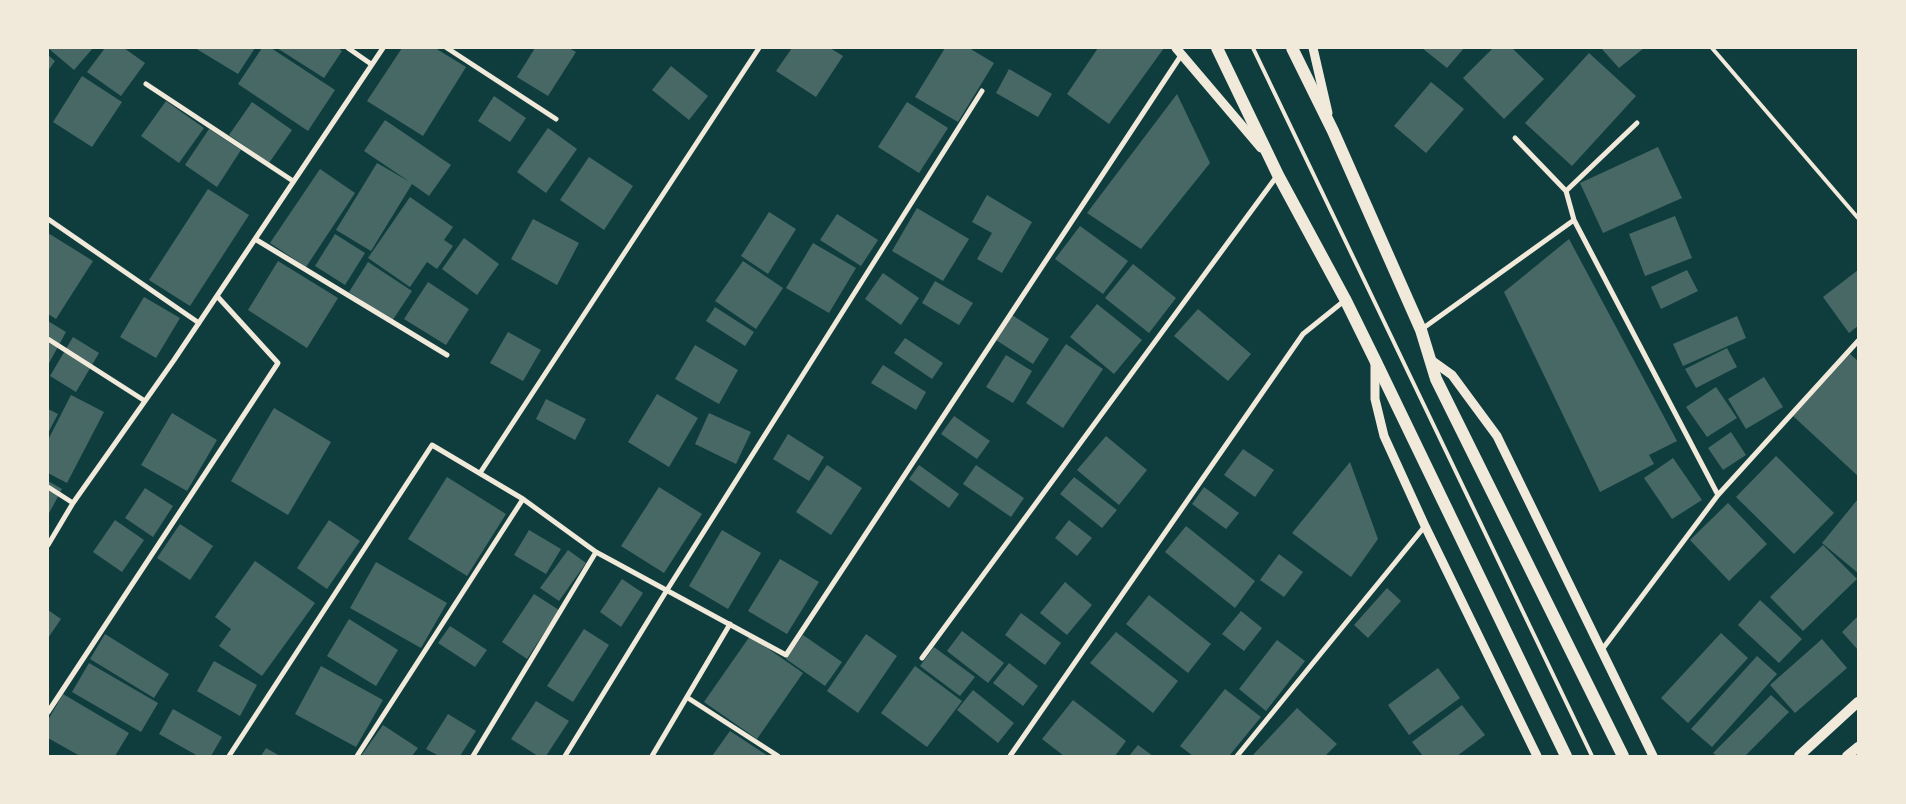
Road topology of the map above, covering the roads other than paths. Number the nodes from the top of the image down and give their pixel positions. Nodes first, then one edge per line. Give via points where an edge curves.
1 (348, 48) edge
2 (383, 48) edge
3 (447, 48) edge
4 (759, 48) edge
5 (1253, 48) edge
6 (1292, 48) edge
7 (1313, 48) edge
8 (1712, 48) edge
9 (1217, 49) edge
10 (1179, 51) edge
11 (371, 64) junction
12 (146, 84) dead end
13 (982, 90) dead end
14 (556, 119) dead end
15 (1636, 123) dead end
16 (1333, 131) junction
17 (1515, 138) dead end
18 (1271, 160) junction
19 (1278, 175) junction
20 (293, 181) junction
21 (1566, 191) junction
22 (1858, 218) edge
23 (48, 219) edge
24 (1574, 220) junction
25 (255, 239) junction
26 (217, 296) junction
27 (1345, 299) junction
28 (198, 323) junction
29 (1421, 330) junction
30 (48, 339) edge
31 (1858, 341) edge
32 (447, 356) dead end
33 (1375, 360) junction
34 (1431, 360) junction
35 (145, 401) junction
36 (480, 473) junction
37 (48, 487) edge
38 (1718, 495) junction
39 (523, 499) junction
40 (74, 503) junction
41 (1425, 526) junction
42 (48, 545) edge
43 (596, 552) junction
44 (667, 590) junction
45 (730, 624) junction
46 (1601, 651) junction
47 (922, 658) dead end
48 (688, 698) junction
49 (1858, 702) edge
50 (48, 712) edge
51 (1858, 747) edge
52 (228, 756) edge
53 (357, 756) edge
54 (473, 756) edge
55 (565, 756) edge
56 (652, 756) edge
57 (778, 756) edge
58 (1010, 756) edge
59 (1237, 756) edge
60 (1537, 756) edge
61 (1566, 756) edge
62 (1592, 756) edge
63 (1623, 756) edge
64 (1653, 756) edge
65 (1799, 756) edge
66 (1847, 756) edge

1 - 11 street
2 - 11 street
3 - 14 street
4 - 36 street
5 - 62 lane
6 - 16 main road
7 - 16 street
8 - 22 lane
9 - 18 main road
10 - 18 street
10 - 45 street via 786,655
11 - 20 street
12 - 20 street
13 - 44 street
15 - 21 street
16 - 29 main road
17 - 21 street
18 - 19 main road
19 - 27 main road
19 - 47 street
20 - 25 street
21 - 24 street
23 - 28 street
24 - 29 street
24 - 38 street
25 - 26 street
25 - 32 street
26 - 28 street
26 - 50 street via 278,363
27 - 33 main road
27 - 58 street via 1303,334
28 - 35 street
29 - 34 main road
30 - 35 street
31 - 38 street
33 - 41 street via 1375,399 1384,436
33 - 61 main road
34 - 46 street via 1452,375 1497,436
34 - 63 main road via 1436,379
35 - 40 street
36 - 39 street
36 - 52 street via 432,445
37 - 40 street
38 - 46 street
39 - 43 street
39 - 53 street
40 - 42 street
41 - 59 street
41 - 60 street
43 - 44 street
43 - 54 street
44 - 45 street
44 - 55 street
45 - 48 street
46 - 64 street
48 - 56 street
48 - 57 street
49 - 65 main road
51 - 66 main road

